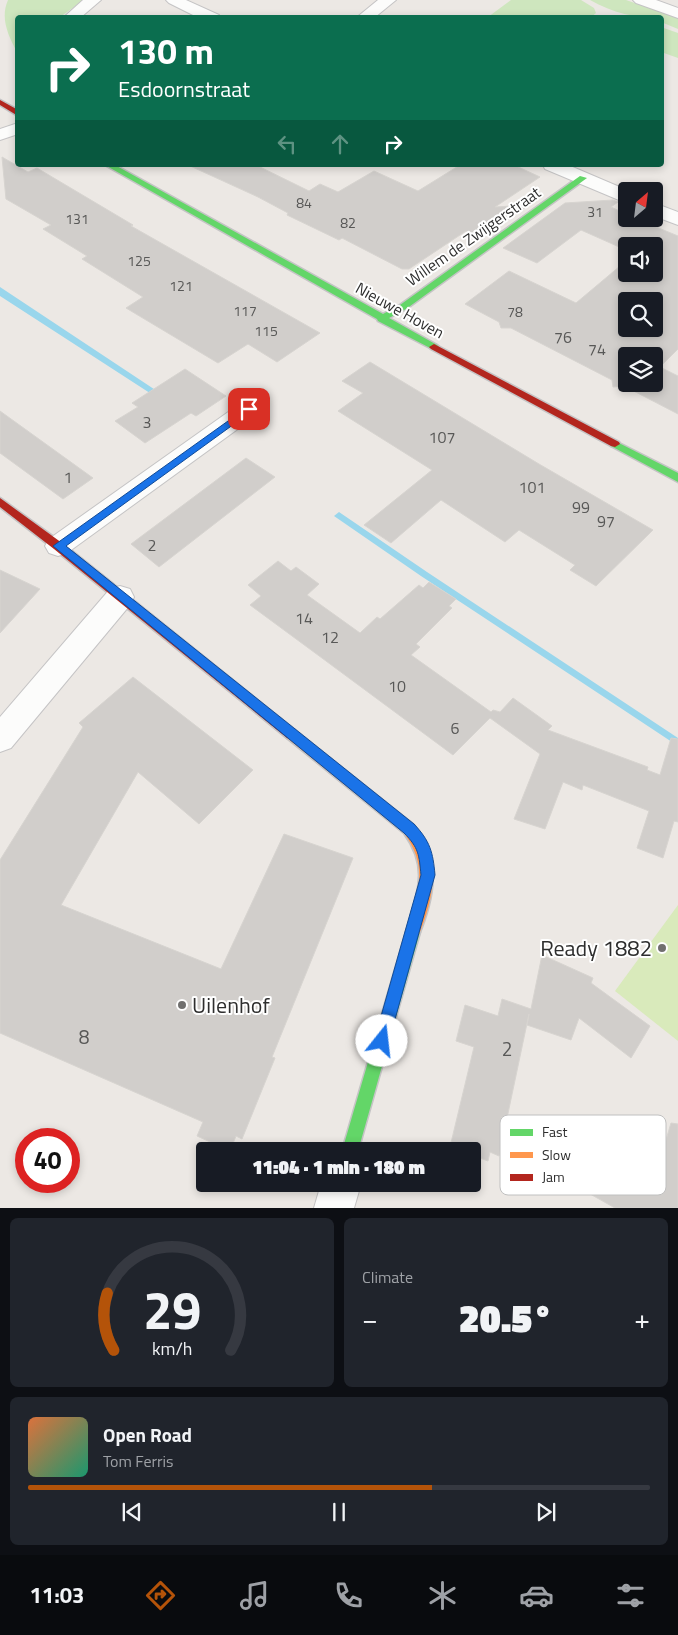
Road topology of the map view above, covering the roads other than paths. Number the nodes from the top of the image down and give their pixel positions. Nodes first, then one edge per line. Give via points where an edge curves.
1 (93, 0) edge
2 (174, 0) edge
3 (388, 0) edge
4 (641, 0) edge
5 (678, 12) edge
6 (74, 15) edge
7 (206, 15) edge
8 (366, 15) edge
9 (0, 102) edge
10 (15, 112) edge
11 (15, 129) edge
12 (0, 135) edge
13 (113, 167) edge
14 (557, 167) edge
15 (583, 178) junction
16 (618, 193) edge
17 (663, 213) edge
18 (678, 220) edge
19 (381, 319) junction
20 (249, 409) dead end
21 (678, 478) edge
22 (0, 502) edge
23 (58, 546) junction
24 (120, 597) junction
25 (0, 739) edge
26 (353, 1142) edge
27 (339, 1192) edge
28 (334, 1208) edge

1 - 6 street
2 - 7 street
3 - 8 street
4 - 5 street
9 - 10 street
11 - 12 street
13 - 19 street, Nieuwe Hoven
14 - 15 street
15 - 16 street
15 - 19 street, Willem de Zwijgerstraat
17 - 18 street
19 - 21 street, Nieuwe Hoven
20 - 23 street
22 - 23 street
23 - 24 street
24 - 25 street
24 - 26 street via 420,840 428,865 424,895
27 - 28 street

